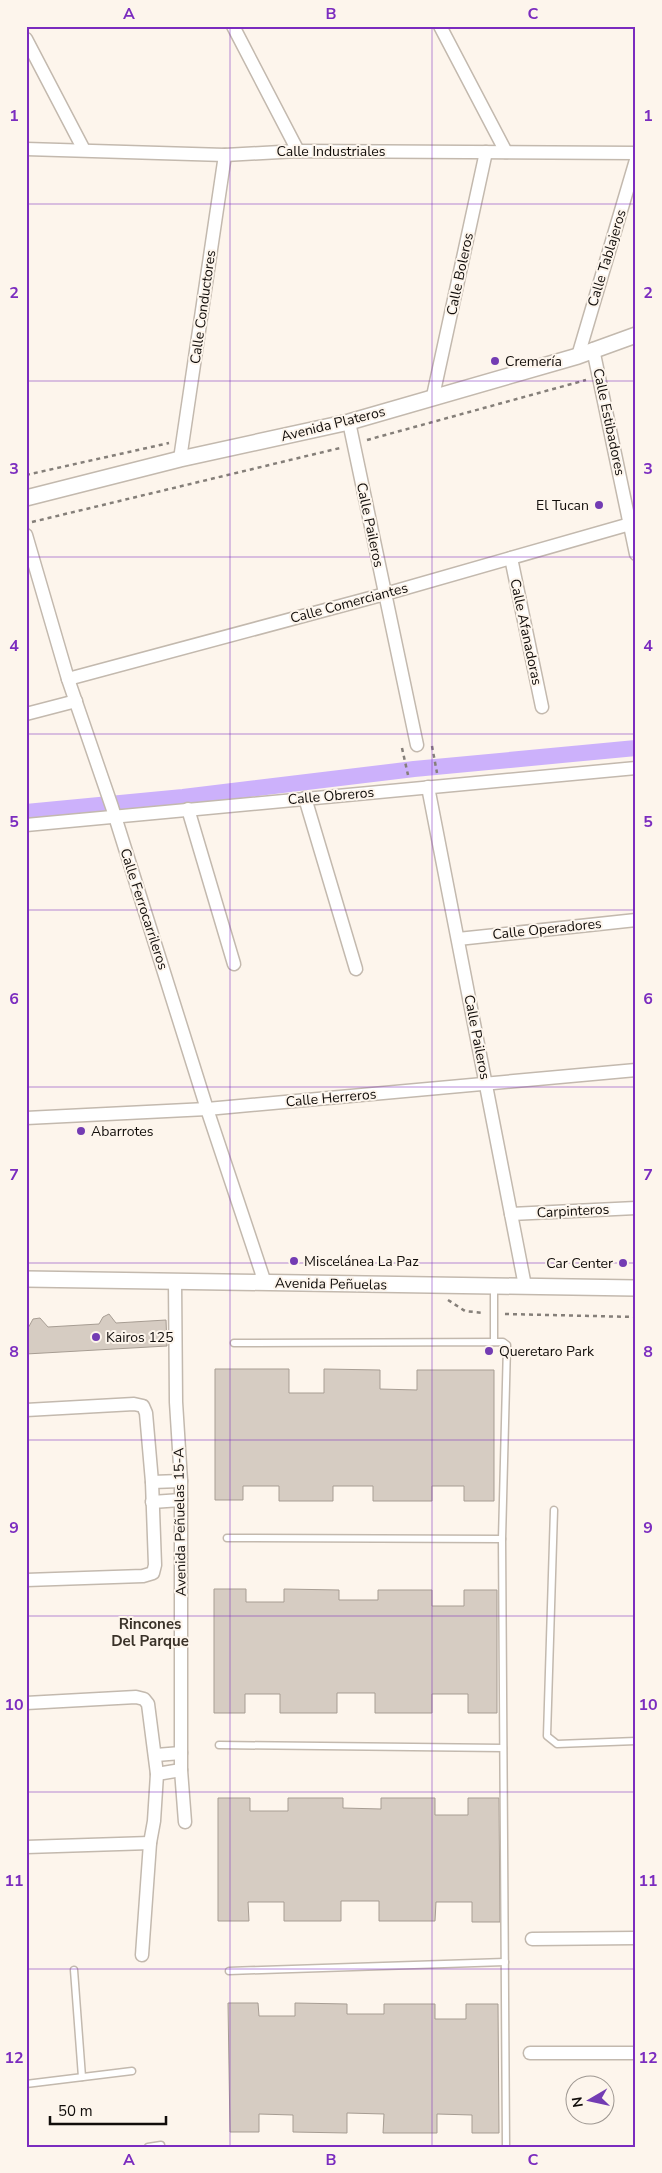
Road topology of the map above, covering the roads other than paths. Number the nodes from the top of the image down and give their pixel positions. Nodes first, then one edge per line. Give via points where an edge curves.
1 (233, 26) edge
2 (440, 26) edge
3 (26, 39) edge
4 (26, 149) edge
5 (84, 150) junction
6 (298, 151) junction
7 (486, 152) junction
8 (506, 152) junction
9 (636, 153) edge
10 (225, 155) junction
11 (636, 160) edge
12 (636, 335) edge
13 (593, 349) junction
14 (578, 356) junction
15 (434, 396) junction
16 (349, 422) junction
17 (180, 459) junction
18 (26, 498) edge
19 (630, 524) junction
20 (26, 535) edge
21 (636, 554) edge
22 (511, 558) junction
23 (385, 594) junction
24 (68, 679) junction
25 (76, 702) junction
26 (542, 708) dead end
27 (26, 714) edge
28 (417, 745) dead end
29 (636, 768) edge
30 (428, 788) junction
31 (305, 798) junction
32 (188, 809) junction
33 (113, 811) junction
34 (26, 825) edge
35 (636, 920) edge
36 (458, 938) junction
37 (234, 964) dead end
38 (356, 969) dead end
39 (636, 1070) edge
40 (486, 1085) junction
41 (207, 1109) junction
42 (26, 1118) edge
43 (636, 1208) edge
44 (511, 1214) junction
45 (26, 1279) edge
46 (175, 1281) junction
47 (265, 1282) junction
48 (494, 1286) junction
49 (525, 1286) junction
50 (636, 1288) edge
51 (494, 1342) junction
52 (234, 1343) dead end
53 (26, 1410) edge
54 (181, 1481) junction
55 (152, 1482) junction
56 (181, 1500) junction
57 (152, 1502) junction
58 (554, 1510) dead end
59 (227, 1538) dead end
60 (502, 1539) junction
61 (26, 1580) edge
62 (26, 1703) edge
63 (636, 1741) edge
64 (219, 1745) dead end
65 (503, 1748) junction
66 (181, 1753) junction
67 (156, 1755) junction
68 (181, 1770) junction
69 (157, 1774) junction
70 (185, 1822) dead end
71 (150, 1843) junction
72 (26, 1847) edge
73 (636, 1938) edge
74 (532, 1939) dead end
75 (142, 1955) dead end
76 (505, 1962) junction
77 (74, 1970) dead end
78 (229, 1971) dead end
79 (530, 2053) dead end
80 (636, 2054) edge
81 (132, 2071) dead end
82 (82, 2077) junction
83 (26, 2084) edge
84 (161, 2145) dead end
85 (148, 2147) edge
86 (506, 2147) edge

1 - 6 street
2 - 8 street
3 - 5 street
4 - 5 street, Calle Industriales
5 - 10 street, Calle Industriales
6 - 7 street, Calle Industriales
6 - 10 street, Calle Industriales
7 - 8 street, Calle Industriales
7 - 15 street, Calle Boleros
8 - 9 street, Calle Industriales
10 - 17 street, Calle Conductores
11 - 14 street, Calle Tablajeros
12 - 13 street, Avenida Plateros
13 - 14 street, Avenida Plateros
13 - 19 street, Calle Estibadores
14 - 15 street, Avenida Plateros
15 - 16 street, Avenida Plateros
16 - 17 street, Avenida Plateros
16 - 23 street, Calle Paileros
17 - 18 street, Avenida Plateros
19 - 21 street, Calle Estibadores
19 - 22 street, Calle Comerciantes
20 - 24 street, Calle Ferrocarrileros
22 - 23 street, Calle Comerciantes
22 - 26 street, Calle Afanadoras
23 - 24 street, Calle Comerciantes
23 - 28 street, Calle Paileros
24 - 25 street, Calle Ferrocarrileros
25 - 27 street
25 - 33 street, Calle Ferrocarrileros
29 - 30 street, Calle Obreros
30 - 31 street, Calle Obreros
30 - 36 street, Calle Paileros
31 - 32 street, Calle Obreros
31 - 38 street
32 - 33 street, Calle Obreros
32 - 37 street
33 - 34 street, Calle Obreros
33 - 41 street, Calle Ferrocarrileros
35 - 36 street, Calle Operadores
36 - 40 street, Calle Paileros
39 - 40 street, Calle Herreros
40 - 41 street, Calle Herreros
40 - 44 street, Calle Paileros
41 - 42 street, Calle Herreros
41 - 47 street, Calle Ferrocarrileros
43 - 44 street, Carpinteros
44 - 49 street, Calle Paileros
45 - 46 street, Avenida Peñuelas
46 - 47 street, Avenida Peñuelas
46 - 54 street, Avenida Peñuelas 15-A via 176,1402
47 - 48 street, Avenida Peñuelas
48 - 49 street, Avenida Peñuelas
48 - 51 lane
49 - 50 street, Avenida Peñuelas
51 - 52 lane
51 - 60 lane via 506,1345
53 - 55 street via 143,1406
54 - 55 street
54 - 56 street, Avenida Peñuelas 15-A
55 - 57 street
56 - 57 street
56 - 66 street, Avenida Peñuelas 15-A
57 - 61 street via 153,1573 144,1576
58 - 63 lane via 547,1736 557,1744
59 - 60 lane
60 - 65 lane
62 - 67 street via 144,1699 148,1704
64 - 65 lane
65 - 76 lane
66 - 67 street
66 - 68 street, Avenida Peñuelas 15-A
67 - 69 street
68 - 69 street
68 - 70 street, Avenida Peñuelas 15-A
69 - 71 street
71 - 72 street
71 - 75 street
73 - 74 street
76 - 78 lane
76 - 86 lane
77 - 82 lane
79 - 80 street
81 - 82 lane
82 - 83 lane
84 - 85 lane

